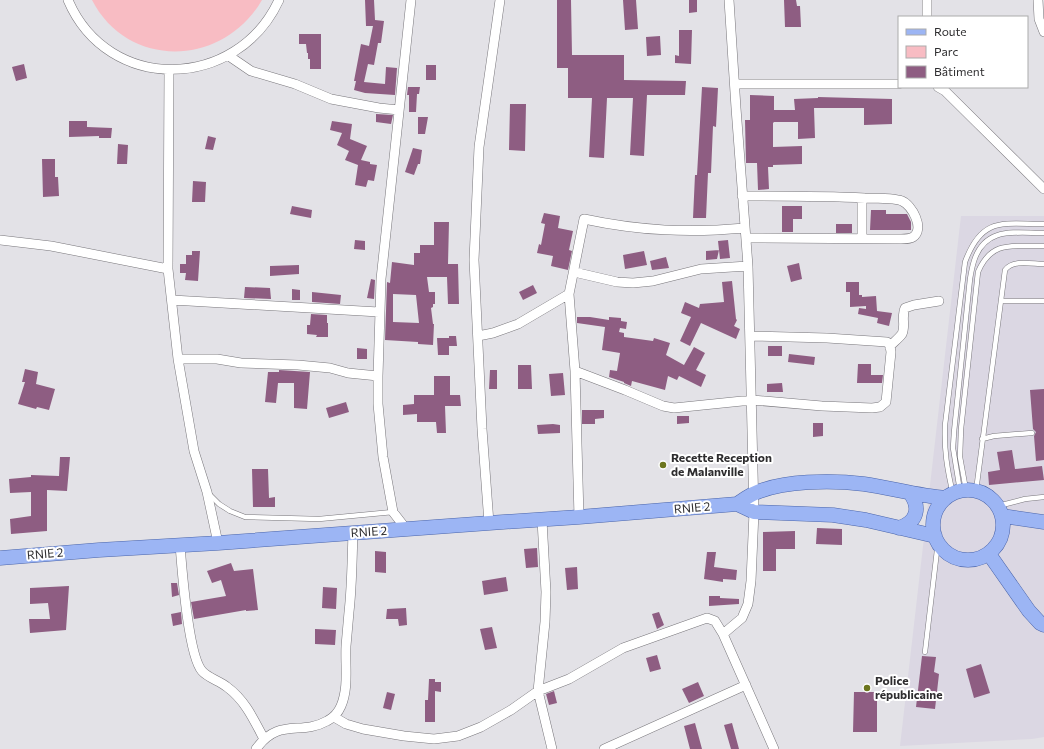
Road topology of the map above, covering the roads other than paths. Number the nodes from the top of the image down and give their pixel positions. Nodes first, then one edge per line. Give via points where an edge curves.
1 (68, 0) edge
2 (278, 0) edge
3 (411, 0) edge
4 (500, 0) edge
5 (730, 0) edge
6 (927, 0) edge
7 (1038, 0) edge
8 (927, 16) edge
9 (1044, 32) edge
10 (229, 56) junction
11 (169, 70) junction
12 (735, 84) junction
13 (898, 84) edge
14 (940, 88) edge
15 (399, 110) junction
16 (1044, 189) edge
17 (742, 196) junction
18 (862, 198) junction
19 (1044, 224) edge
20 (746, 228) junction
21 (1044, 233) edge
22 (746, 238) junction
23 (862, 238) junction
24 (0, 240) edge
25 (1044, 246) edge
26 (1044, 264) edge
27 (748, 266) junction
28 (168, 269) junction
29 (574, 272) junction
30 (569, 294) junction
31 (172, 300) junction
32 (939, 301) dead end
33 (1002, 301) junction
34 (1044, 301) edge
35 (379, 312) junction
36 (478, 336) junction
37 (750, 336) junction
38 (890, 346) junction
39 (178, 359) junction
40 (575, 372) junction
41 (378, 376) junction
42 (752, 400) junction
43 (1032, 434) dead end
44 (982, 440) junction
45 (207, 492) junction
46 (910, 493) junction
47 (960, 493) junction
48 (753, 494) junction
49 (1044, 498) edge
50 (737, 504) junction
51 (1000, 511) junction
52 (394, 512) junction
53 (754, 512) junction
54 (579, 517) junction
55 (542, 520) junction
56 (1044, 522) edge
57 (489, 523) junction
58 (899, 528) junction
59 (407, 530) junction
60 (353, 533) junction
61 (936, 539) junction
62 (218, 543) junction
63 (180, 545) junction
64 (989, 554) junction
65 (0, 558) edge
66 (1044, 625) edge
67 (723, 634) junction
68 (925, 652) dead end
69 (746, 684) junction
70 (538, 691) junction
71 (334, 717) junction
72 (264, 739) junction
73 (256, 749) edge
74 (552, 749) edge
75 (604, 749) edge
76 (774, 749) edge

1 - 11 street via 84,27 109,50 126,60 151,68
2 - 10 street via 260,30
3 - 15 street
4 - 36 street via 479,146 474,260
5 - 12 street
6 - 8 street
7 - 9 street via 1039,19
10 - 11 street via 204,66
10 - 15 street via 251,71 295,84 331,99
11 - 28 street
12 - 13 street
12 - 17 street
14 - 16 street
15 - 35 street
17 - 18 street via 811,195
17 - 20 street
18 - 23 street
18 - 23 street via 902,201 909,206 918,226 917,234 912,238
19 - 47 lane via 999,224 988,228 978,236 964,262 944,425 947,468
20 - 22 street
20 - 29 street via 676,231 634,228 584,219
21 - 47 lane via 1003,233 994,236 986,241 974,261 953,448
22 - 23 street
22 - 27 street
24 - 28 street via 51,246
25 - 47 lane via 996,248 978,272 961,429
26 - 33 lane via 1008,265 1005,270
27 - 29 street via 701,269 654,281 634,283 617,282
27 - 37 street
28 - 31 street
29 - 30 street
30 - 36 street via 518,324
30 - 40 street
31 - 35 street
31 - 39 street
32 - 38 street via 905,308 902,313 904,329
33 - 34 lane
33 - 44 lane
35 - 41 street
36 - 57 street
37 - 38 street via 881,341 887,342
37 - 42 street
38 - 42 street via 886,402 880,407 822,406
39 - 41 street via 217,359 241,363 318,367
39 - 45 street via 194,451
40 - 42 street via 674,408
40 - 54 street
41 - 52 street via 383,457
42 - 48 street
43 - 44 lane via 994,436
44 - 47 lane
45 - 52 lane via 230,512 246,517 319,519
45 - 62 street
46 - 47 main road, RNIE 2
46 - 48 main road, RNIE 2 via 865,484 823,481 783,486
46 - 58 main road via 916,506 915,514 912,520
47 - 51 main road, RNIE 2 via 984,494 992,499
47 - 61 main road via 937,509 933,522
48 - 50 main road, RNIE 2
48 - 53 street
49 - 51 lane via 1025,499
50 - 53 main road, RNIE 2
50 - 54 main road, RNIE 2 / RNIE 2
51 - 56 main road
51 - 64 main road via 1004,527 996,547
52 - 59 street
53 - 58 main road, RNIE 2 via 833,515
53 - 67 street via 748,604 742,618
54 - 55 main road, RNIE 2 / RNIE 2
55 - 57 main road, RNIE 2 / RNIE 2
55 - 70 street via 546,592
57 - 59 main road, RNIE 2 / RNIE 2
58 - 61 main road, RNIE 2
59 - 60 main road, RNIE 2 / RNIE 2
60 - 62 main road, RNIE 2 / RNIE 2
60 - 71 street via 345,691 341,706
61 - 64 main road via 941,548 951,556 964,560 977,560
61 - 68 lane
62 - 63 main road, RNIE 2 / RNIE 2
63 - 65 main road, RNIE 2 / RNIE 2
63 - 72 street via 196,660 202,671 228,687 241,700
64 - 66 main road via 1029,611
67 - 69 street
67 - 70 street via 715,621 702,619 623,648 569,679
69 - 75 street
69 - 76 street
70 - 71 street via 481,727 448,738 418,738 363,730
70 - 74 street
71 - 72 street via 316,726 287,728
72 - 73 street

